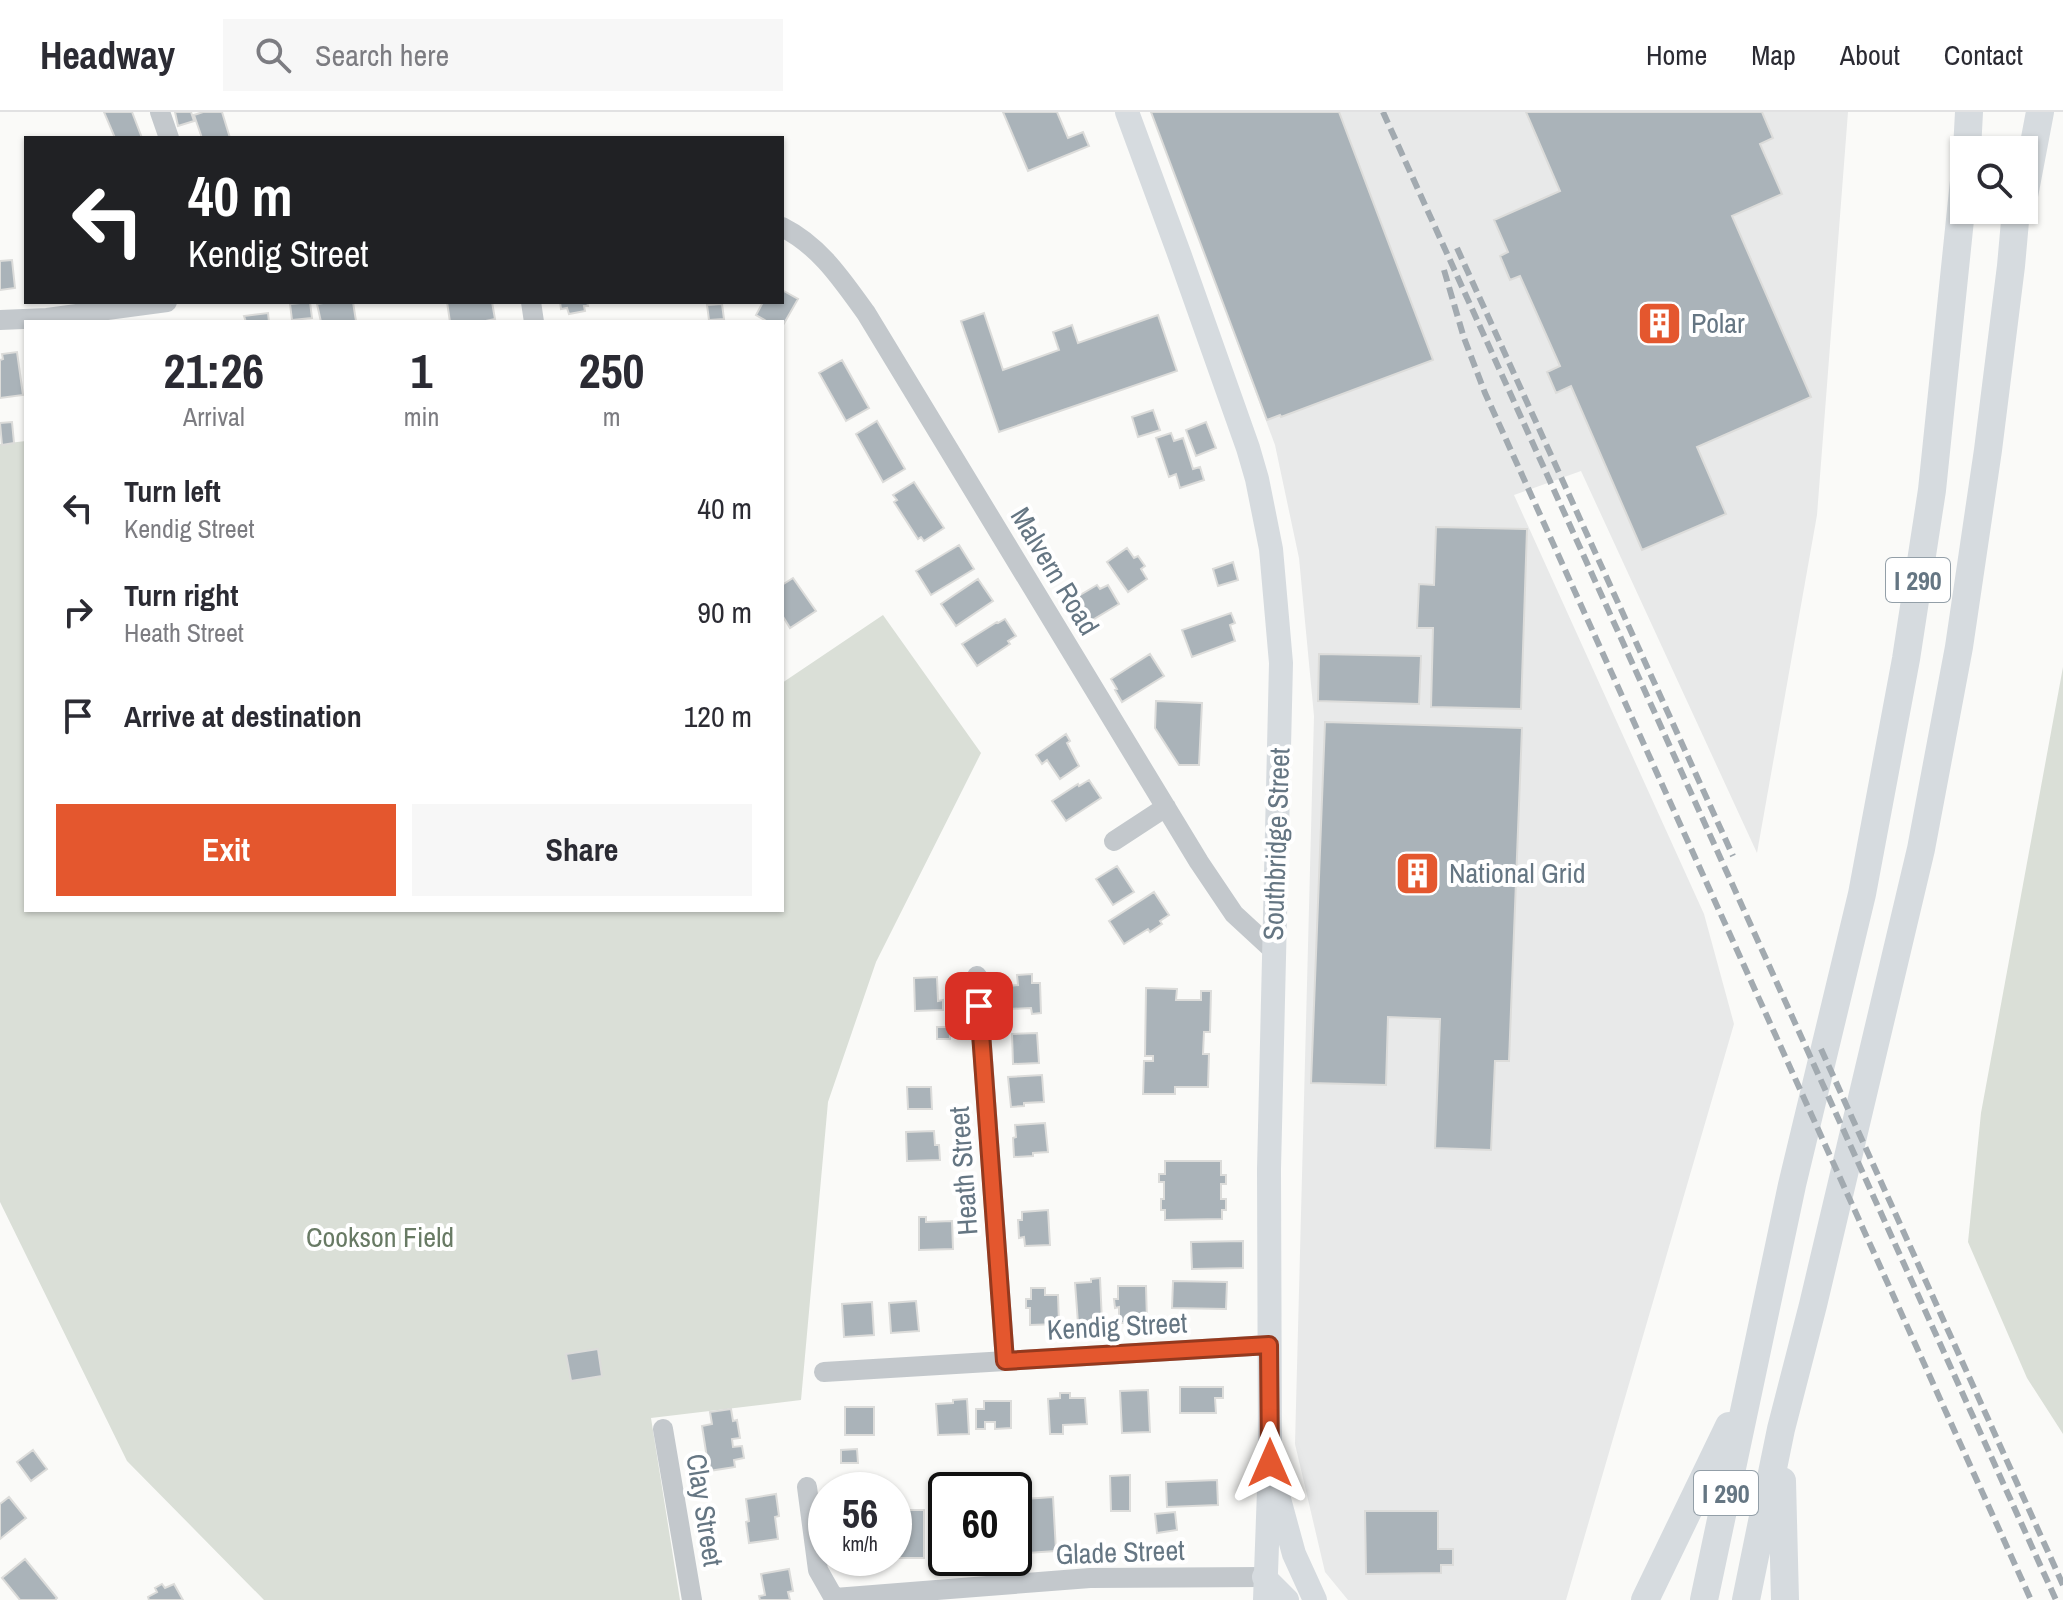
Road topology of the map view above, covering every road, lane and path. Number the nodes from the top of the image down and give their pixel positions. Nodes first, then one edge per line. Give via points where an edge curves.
1 (160, 112) edge
2 (1127, 112) edge
3 (1969, 112) edge
4 (2025, 112) edge
5 (2040, 112) edge
6 (168, 136) edge
7 (1968, 136) edge
8 (2022, 136) edge
9 (2035, 136) edge
10 (1960, 224) edge
11 (2017, 224) edge
12 (784, 228) edge
13 (152, 304) edge
14 (0, 320) edge
15 (1166, 807) junction
16 (1114, 841) dead end
17 (1273, 950) junction
18 (977, 976) dead end
19 (1269, 1345) junction
20 (1005, 1361) junction
21 (824, 1372) dead end
22 (1748, 1385) junction
23 (663, 1429) dead end
24 (1781, 1429) junction
25 (1270, 1463) junction
26 (807, 1487) dead end
27 (1264, 1588) edge
28 (835, 1599) edge
29 (692, 1600) edge
30 (1287, 1600) edge
31 (1315, 1600) edge
32 (1645, 1600) edge
33 (1704, 1600) edge
34 (1746, 1600) edge
35 (1785, 1600) edge

1 - 6 street
2 - 17 main road, Southbridge Street via 1248,448 1267,526 1281,663
3 - 7 highway
4 - 8 highway
5 - 9 highway
10 - 22 highway, I 290 via 1925,536 1900,690 1862,894
11 - 24 highway, I 290 via 1959,647 1921,849
12 - 15 street, Malvern Road via 818,252 866,313
13 - 14 street
15 - 16 street
15 - 17 street, Malvern Road via 1234,914
17 - 19 main road, Southbridge Street
18 - 20 street, Heath Street
19 - 20 street, Kendig Street
19 - 25 main road, Southbridge Street
20 - 21 street, Kendig Street
22 - 32 highway
22 - 33 highway, I 290
23 - 29 street, Clay Street
24 - 34 highway, I 290
24 - 35 highway
25 - 27 main road, Southbridge Street
25 - 31 main road via 1294,1554
26 - 28 street via 818,1570
27 - 28 street, Glade Street via 1090,1578
27 - 30 main road

